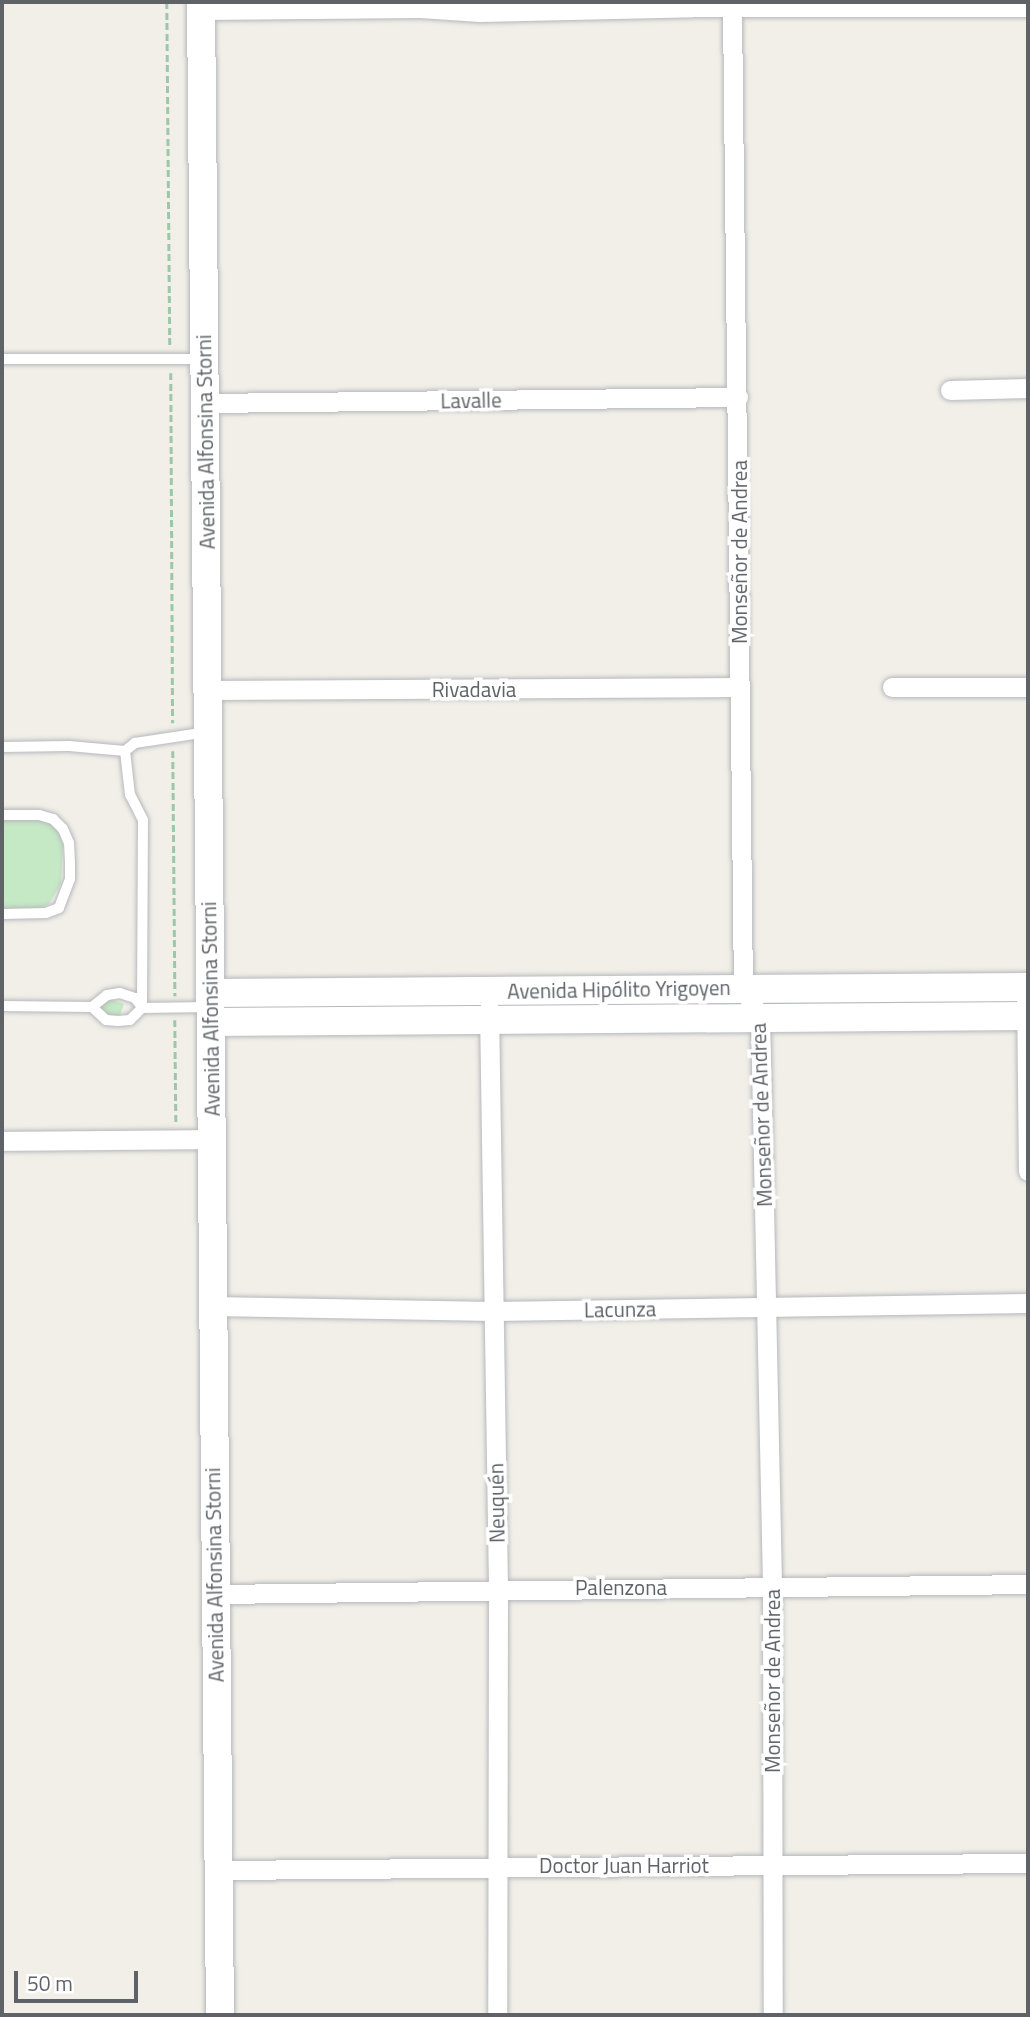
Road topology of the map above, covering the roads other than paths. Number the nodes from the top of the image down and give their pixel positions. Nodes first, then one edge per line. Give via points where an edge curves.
1 (693, 4) edge
2 (201, 6) edge
3 (480, 7) edge
4 (1028, 7) edge
5 (732, 8) junction
6 (2, 359) edge
7 (204, 359) junction
8 (1028, 388) edge
9 (950, 390) dead end
10 (738, 397) junction
11 (204, 403) junction
12 (740, 687) junction
13 (892, 687) dead end
14 (1028, 687) edge
15 (207, 690) junction
16 (208, 732) junction
17 (2, 747) edge
18 (125, 751) junction
19 (2, 815) edge
20 (2, 914) edge
21 (1027, 987) edge
22 (743, 988) junction
23 (489, 991) junction
24 (2, 1006) edge
25 (92, 1007) junction
26 (142, 1007) junction
27 (210, 1007) junction
28 (1027, 1016) edge
29 (760, 1017) junction
30 (489, 1020) junction
31 (212, 1139) junction
32 (2, 1141) edge
33 (1028, 1171) edge
34 (1028, 1303) edge
35 (212, 1306) junction
36 (767, 1306) junction
37 (493, 1311) junction
38 (1028, 1584) edge
39 (772, 1587) junction
40 (498, 1588) junction
41 (214, 1594) junction
42 (1028, 1863) edge
43 (498, 1865) junction
44 (773, 1865) junction
45 (219, 1870) junction
46 (220, 2015) edge
47 (498, 2015) edge
48 (773, 2015) edge

1 - 3 street
1 - 5 street
2 - 3 street
2 - 7 main road, Avenida Alfonsina Storni
4 - 5 street
5 - 10 street, Monseñor de Andrea
6 - 7 lane
7 - 11 main road, Avenida Alfonsina Storni
8 - 9 street
10 - 11 street, Lavalle
10 - 12 street, Monseñor de Andrea
11 - 15 main road, Avenida Alfonsina Storni
12 - 15 street, Rivadavia
12 - 22 street, Monseñor de Andrea
13 - 14 street
15 - 16 main road, Avenida Alfonsina Storni
16 - 18 lane via 135,743
16 - 27 main road, Avenida Alfonsina Storni
17 - 18 lane
18 - 26 lane via 130,795 143,820
19 - 20 lane via 53,819 69,843 70,879 58,908 46,913
21 - 22 main road, Avenida Hipólito Yrigoyen
21 - 28 street
22 - 23 main road, Avenida Hipólito Yrigoyen
22 - 29 street, Monseñor de Andrea
23 - 27 main road, Avenida Hipólito Yrigoyen
23 - 30 street, Neuquén
24 - 25 lane
25 - 26 lane via 107,995 120,993
25 - 26 lane via 106,1020 118,1021 130,1020
26 - 27 lane
27 - 30 main road, Avenida Hipólito Yrigoyen
27 - 31 main road, Avenida Alfonsina Storni
28 - 29 main road, Avenida Hipólito Yrigoyen
28 - 33 street
29 - 30 main road, Avenida Hipólito Yrigoyen
29 - 36 street, Monseñor de Andrea
30 - 37 street, Neuquén
31 - 32 street
31 - 35 main road, Avenida Alfonsina Storni
34 - 36 street, Lacunza
35 - 37 street, Lacunza
35 - 41 main road, Avenida Alfonsina Storni
36 - 37 street, Lacunza
36 - 39 street, Monseñor de Andrea
37 - 40 street, Neuquén
38 - 39 street, Palenzona
39 - 40 street, Palenzona
39 - 44 street, Monseñor de Andrea
40 - 41 street, Palenzona
40 - 43 street, Neuquén
41 - 45 main road, Avenida Alfonsina Storni
42 - 44 street, Doctor Juan Harriot
43 - 44 street, Doctor Juan Harriot
43 - 45 street, Doctor Juan Harriot
43 - 47 street, Neuquén
44 - 48 street, Monseñor de Andrea
45 - 46 main road, Avenida Alfonsina Storni

